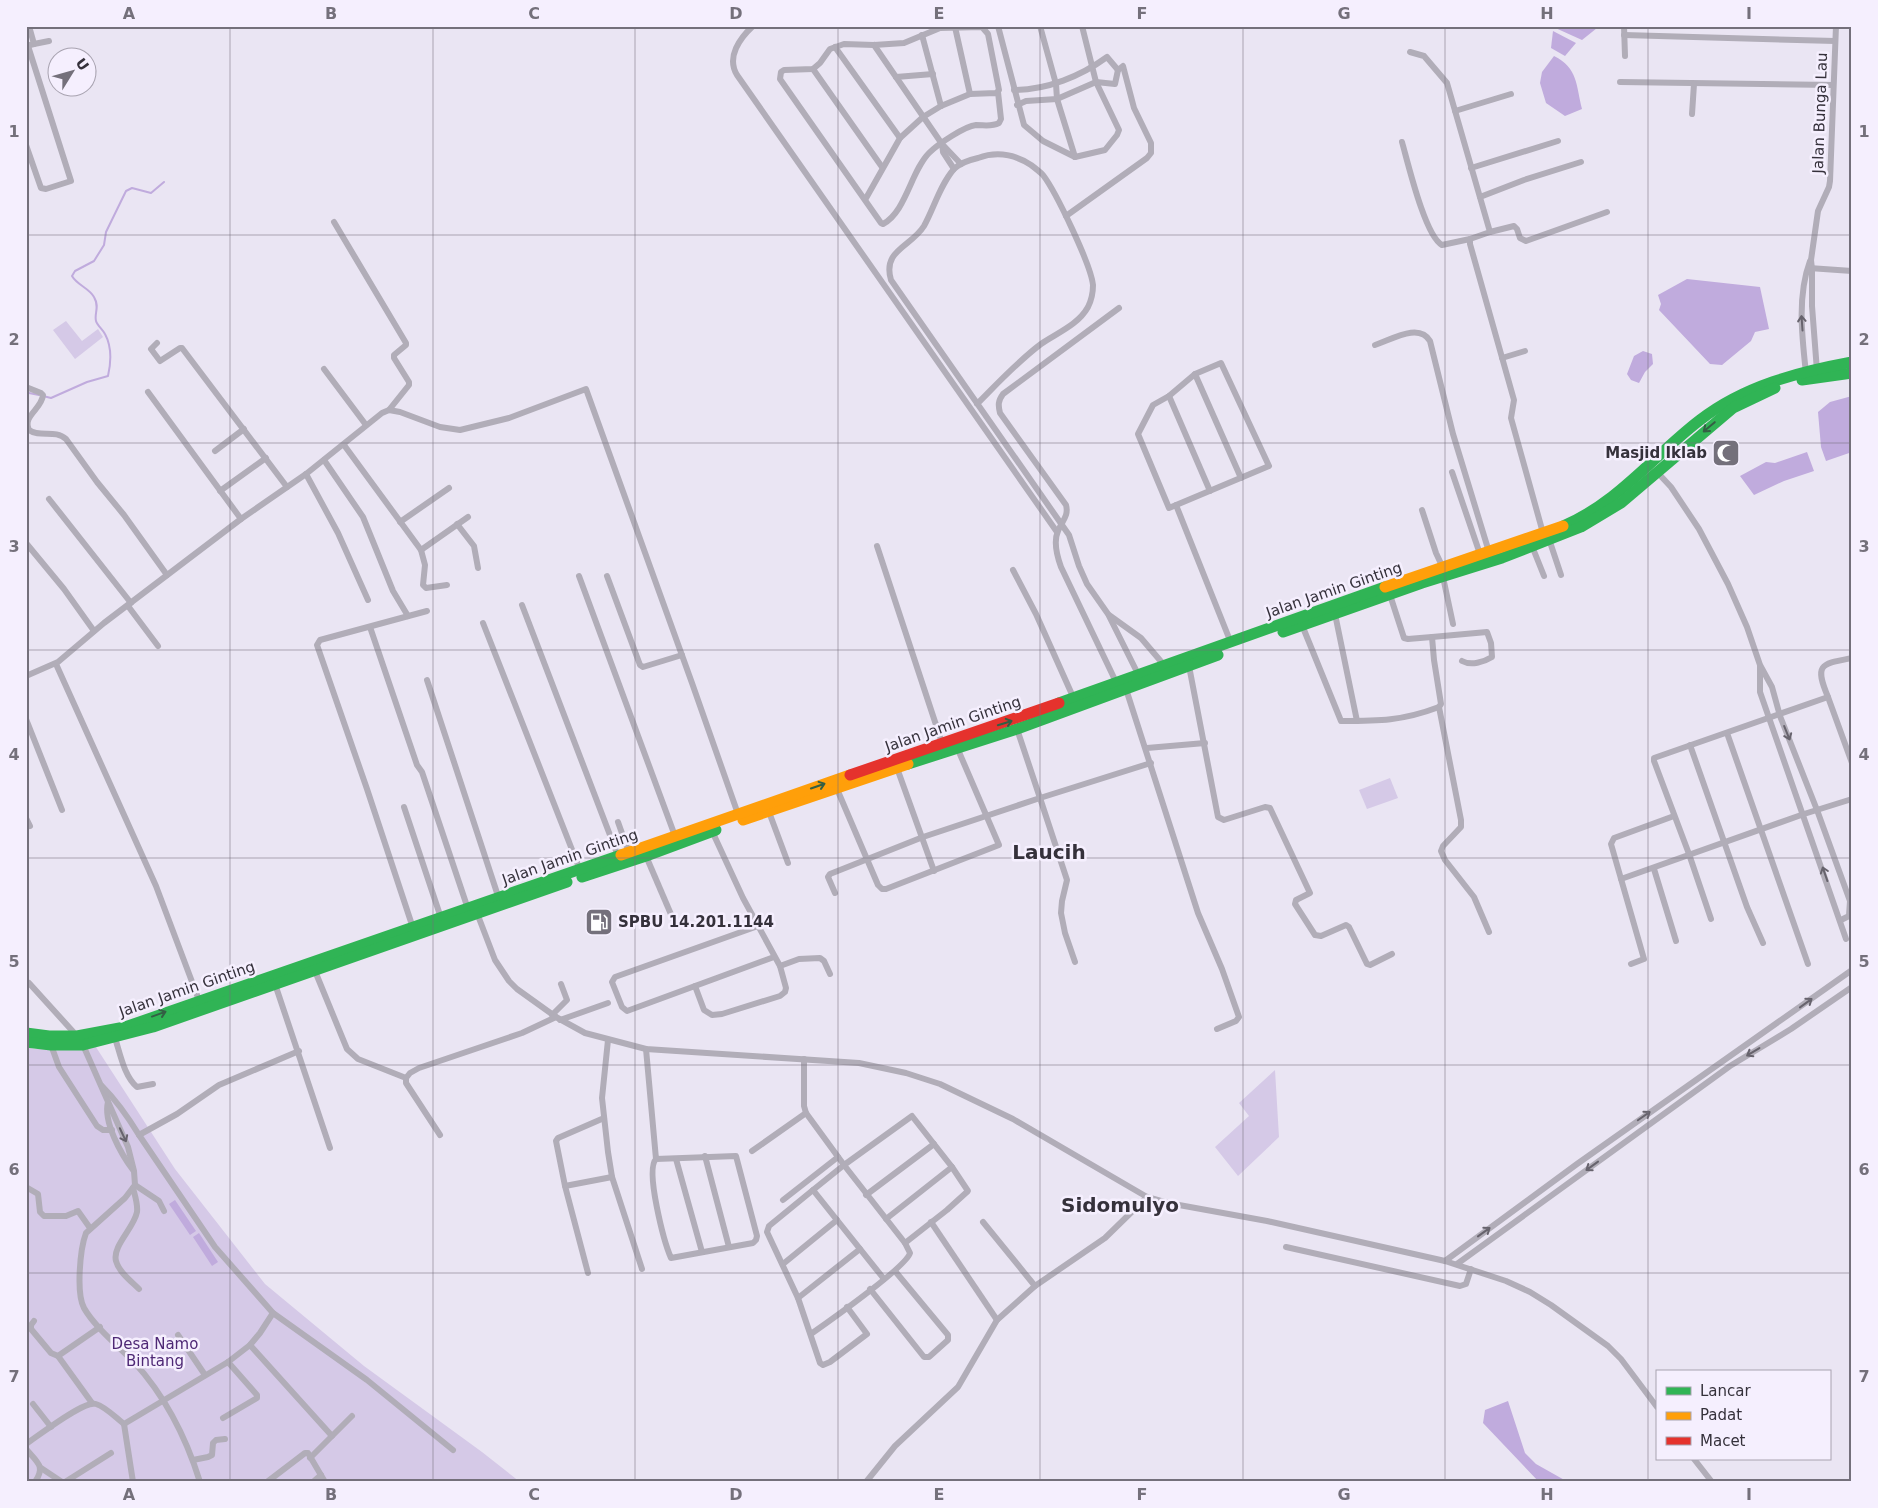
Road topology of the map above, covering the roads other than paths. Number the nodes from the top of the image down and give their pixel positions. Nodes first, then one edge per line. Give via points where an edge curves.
1 (29, 26) edge
2 (753, 26) edge
3 (998, 26) edge
4 (1040, 26) edge
5 (1082, 26) edge
6 (1624, 26) edge
7 (1836, 26) edge
8 (955, 27) edge
9 (922, 35) junction
10 (1624, 35) junction
11 (49, 40) dead end
12 (1835, 41) junction
13 (874, 45) junction
14 (29, 46) edge
15 (835, 47) junction
16 (1410, 52) dead end
17 (1626, 56) dead end
18 (1093, 67) junction
19 (813, 69) junction
20 (1118, 70) junction
21 (933, 74) junction
22 (896, 77) junction
23 (1096, 82) junction
24 (1620, 82) dead end
25 (1056, 84) junction
26 (1694, 84) junction
27 (1833, 85) junction
28 (1014, 90) junction
29 (998, 92) junction
30 (970, 94) junction
31 (1511, 94) dead end
32 (1057, 98) junction
33 (1017, 105) junction
34 (941, 106) junction
35 (1455, 111) junction
36 (1692, 114) dead end
37 (923, 117) junction
38 (900, 138) junction
39 (1558, 141) dead end
40 (1402, 142) dead end
41 (942, 144) junction
42 (26, 145) edge
43 (1075, 157) junction
44 (1581, 162) dead end
45 (961, 164) junction
46 (882, 167) junction
47 (1471, 168) junction
48 (954, 169) junction
49 (1480, 196) junction
50 (865, 200) junction
51 (1607, 212) dead end
52 (1066, 216) junction
53 (334, 222) dead end
54 (1490, 232) junction
55 (1470, 239) junction
56 (1810, 268) junction
57 (1852, 271) edge
58 (1119, 308) dead end
59 (157, 342) dead end
60 (1375, 345) dead end
61 (1525, 351) dead end
62 (1502, 358) junction
63 (1852, 362) edge
64 (324, 369) dead end
65 (1852, 373) edge
66 (1195, 374) junction
67 (1811, 374) junction
68 (26, 387) edge
69 (148, 392) dead end
70 (1169, 396) junction
71 (977, 404) junction
72 (389, 410) junction
73 (366, 425) junction
74 (244, 429) junction
75 (344, 445) junction
76 (215, 451) dead end
77 (266, 458) junction
78 (324, 460) junction
79 (1660, 470) junction
80 (1452, 472) dead end
81 (306, 474) junction
82 (1241, 478) junction
83 (287, 487) junction
84 (449, 488) dead end
85 (220, 491) junction
86 (1210, 491) junction
87 (49, 499) dead end
88 (1176, 505) junction
89 (1422, 510) dead end
90 (468, 517) dead end
91 (241, 519) junction
92 (400, 522) junction
93 (457, 524) junction
94 (1062, 524) junction
95 (1057, 532) junction
96 (1546, 536) junction
97 (26, 543) edge
98 (877, 546) dead end
99 (1532, 546) junction
100 (421, 550) junction
101 (1484, 556) junction
102 (478, 568) dead end
103 (1013, 570) dead end
104 (1443, 572) junction
105 (167, 575) junction
106 (1561, 575) dead end
107 (578, 576) dead end
108 (608, 576) dead end
109 (1544, 576) dead end
110 (446, 585) dead end
111 (1390, 595) junction
112 (368, 600) dead end
113 (130, 604) junction
114 (522, 605) dead end
115 (427, 611) dead end
116 (1108, 614) junction
117 (1335, 614) junction
118 (408, 616) junction
119 (483, 624) dead end
120 (1453, 624) dead end
121 (1302, 625) junction
122 (370, 626) junction
123 (94, 631) junction
124 (1432, 637) junction
125 (1231, 643) junction
126 (158, 646) dead end
127 (682, 655) junction
128 (1852, 658) edge
129 (1462, 661) dead end
130 (56, 664) junction
131 (1164, 665) junction
132 (1760, 665) junction
133 (1189, 666) junction
134 (1138, 674) junction
135 (26, 676) edge
136 (427, 680) dead end
137 (1116, 682) junction
138 (1126, 689) junction
139 (1828, 698) junction
140 (1074, 699) junction
141 (1439, 707) junction
142 (1780, 716) junction
143 (26, 719) edge
144 (1770, 719) junction
145 (1357, 721) junction
146 (1017, 729) junction
147 (1727, 733) junction
148 (942, 743) junction
149 (955, 743) junction
150 (1205, 743) junction
151 (1690, 745) junction
152 (1147, 748) junction
153 (1151, 763) junction
154 (1852, 763) edge
155 (898, 768) junction
156 (837, 789) junction
157 (1040, 798) junction
158 (1852, 800) edge
159 (404, 807) dead end
160 (62, 810) dead end
161 (1817, 810) junction
162 (769, 812) junction
163 (738, 814) junction
164 (1804, 814) junction
165 (987, 815) junction
166 (1674, 816) junction
167 (26, 818) edge
168 (618, 822) dead end
169 (30, 826) dead end
170 (1761, 829) junction
171 (712, 831) junction
172 (675, 836) junction
173 (923, 837) junction
174 (1724, 841) junction
175 (624, 854) junction
176 (1689, 854) junction
177 (646, 856) junction
178 (867, 860) junction
179 (788, 863) dead end
180 (1654, 868) junction
181 (580, 870) junction
182 (934, 870) junction
183 (1621, 879) junction
184 (835, 893) dead end
185 (499, 898) junction
186 (472, 912) junction
187 (441, 918) junction
188 (673, 919) dead end
189 (1711, 919) dead end
190 (1841, 920) junction
191 (758, 926) junction
192 (412, 928) junction
193 (1489, 932) dead end
194 (1846, 939) dead end
195 (1676, 941) dead end
196 (1762, 944) dead end
197 (1392, 954) dead end
198 (774, 957) junction
199 (1075, 962) dead end
200 (1631, 964) dead end
201 (1808, 964) dead end
202 (780, 966) junction
203 (1852, 970) edge
204 (315, 971) junction
205 (830, 974) dead end
206 (29, 984) dead end
207 (275, 984) junction
208 (562, 984) dead end
209 (695, 986) junction
210 (1852, 987) edge
211 (608, 1003) dead end
212 (201, 1005) junction
213 (556, 1017) junction
214 (1784, 1019) junction
215 (1217, 1029) dead end
216 (1791, 1029) junction
217 (26, 1033) edge
218 (115, 1038) junction
219 (608, 1040) junction
220 (80, 1041) junction
221 (26, 1042) edge
222 (51, 1045) junction
223 (646, 1049) junction
224 (299, 1051) junction
225 (804, 1059) junction
226 (406, 1078) junction
227 (153, 1084) dead end
228 (102, 1086) junction
229 (108, 1102) junction
230 (806, 1113) junction
231 (604, 1118) junction
232 (112, 1130) junction
233 (1622, 1132) junction
234 (139, 1135) junction
235 (440, 1135) dead end
236 (1628, 1140) junction
237 (934, 1144) junction
238 (330, 1148) dead end
239 (752, 1151) dead end
240 (705, 1156) junction
241 (838, 1157) junction
242 (656, 1158) junction
243 (676, 1159) junction
244 (844, 1165) junction
245 (952, 1166) junction
246 (134, 1171) junction
247 (612, 1178) junction
248 (565, 1186) junction
249 (134, 1187) junction
250 (26, 1188) edge
251 (813, 1190) junction
252 (866, 1194) junction
253 (1146, 1197) junction
254 (783, 1200) dead end
255 (164, 1211) dead end
256 (886, 1219) junction
257 (837, 1220) junction
258 (931, 1222) junction
259 (983, 1222) dead end
260 (90, 1228) junction
261 (905, 1243) junction
262 (730, 1246) junction
263 (1286, 1247) dead end
264 (860, 1249) junction
265 (702, 1252) junction
266 (1445, 1261) junction
267 (783, 1264) junction
268 (1457, 1264) junction
269 (642, 1269) dead end
270 (1471, 1269) junction
271 (895, 1271) junction
272 (588, 1273) dead end
273 (884, 1279) junction
274 (1035, 1286) junction
275 (139, 1289) dead end
276 (870, 1289) junction
277 (798, 1298) junction
278 (847, 1307) junction
279 (273, 1313) junction
280 (997, 1320) junction
281 (34, 1321) dead end
282 (100, 1327) junction
283 (811, 1334) junction
284 (178, 1335) dead end
285 (250, 1345) junction
286 (58, 1356) junction
287 (228, 1362) junction
288 (206, 1375) junction
289 (164, 1400) junction
290 (92, 1403) junction
291 (33, 1404) dead end
292 (1656, 1405) edge
293 (352, 1416) dead end
294 (223, 1418) dead end
295 (124, 1424) junction
296 (51, 1427) junction
297 (332, 1436) junction
298 (225, 1439) dead end
299 (26, 1444) edge
300 (26, 1450) edge
301 (453, 1450) dead end
302 (111, 1453) dead end
303 (310, 1458) junction
304 (193, 1460) junction
305 (1695, 1460) edge
306 (41, 1468) junction
307 (321, 1475) junction
308 (35, 1482) edge
309 (63, 1482) edge
310 (133, 1482) edge
311 (200, 1482) edge
312 (267, 1482) edge
313 (313, 1482) edge
314 (325, 1482) edge
315 (866, 1482) edge
316 (1712, 1482) edge

1 - 14 street
2 - 95 street via 735,52 733,64 737,75
3 - 28 street
4 - 25 street
5 - 18 street
6 - 10 street
7 - 12 street, Jalan Bunga Lau
8 - 9 street via 940,28
8 - 29 street via 982,27 988,34
8 - 30 street
9 - 13 street via 904,43
9 - 21 street
10 - 12 street
10 - 17 street
11 - 14 street
12 - 27 street, Jalan Bunga Lau
13 - 15 street via 844,44
13 - 22 street
14 - 42 street via 72,181 41,188
15 - 19 street
15 - 38 street
16 - 35 street via 1424,56 1444,79
18 - 20 street via 1107,57
18 - 23 street
18 - 25 street
19 - 46 street
19 - 50 street via 784,70 780,79
20 - 23 street via 1115,84
20 - 52 street via 1123,66 1134,108 1151,142 1151,153
21 - 22 street
21 - 34 street
22 - 37 street
23 - 32 street
23 - 43 street via 1119,130 1105,150
24 - 26 street
25 - 28 street
25 - 32 street
26 - 27 street
26 - 36 street
27 - 56 street, Jalan Bunga Lau via 1830,181 1818,211
28 - 33 street
29 - 30 street
29 - 41 street via 1000,123 976,125
30 - 34 street
31 - 35 street
32 - 33 street
32 - 43 street
33 - 43 street via 1024,125 1043,141
34 - 37 street
35 - 47 street
37 - 38 street
37 - 41 street
38 - 46 street
39 - 47 street
40 - 55 street via 1422,210 1437,242 1442,245
41 - 45 street
41 - 48 street via 943,152
41 - 50 street via 925,158 895,215 885,223 881,223
44 - 49 street
45 - 48 street
45 - 52 street via 995,154 1020,159 1043,175
46 - 50 street
47 - 49 street
48 - 71 street via 921,229 891,258 888,272 890,280
49 - 54 street
51 - 54 street via 1526,240 1519,237 1514,226
52 - 71 street via 1090,273 1093,285 1089,305 1079,318 1011,369
53 - 72 street via 406,343 394,358 409,385
54 - 55 street
55 - 62 street
56 - 57 street
56 - 67 street
67 -> 56 street via 1801,309
58 - 94 street via 999,399 1000,413 1066,505 1067,514
59 - 74 street via 151,350 160,361 182,348
60 - 101 street via 1411,332 1427,335
61 - 62 street
62 - 96 street via 1514,400 1511,418
63 - 67 highway, Jalan Jamin Ginting
64 - 73 street
65 - 67 highway, Jalan Jamin Ginting
66 - 70 street
66 - 82 street
66 - 82 street via 1221,363 1269,466
67 -> 79 highway, Jalan Jamin Ginting via 1733,408
67 - 96 highway, Jalan Jamin Ginting via 1757,386 1710,413 1682,434 1620,493 1582,518
68 - 105 street via 41,392 42,397 28,418 29,430 66,439
69 - 85 street
70 - 86 street
70 - 88 street via 1153,405 1138,434 1169,508
71 - 94 street
72 - 73 street
72 - 127 street via 440,427 460,430 508,418 586,389
73 - 75 street
74 - 76 street
74 - 77 street
75 - 78 street
75 - 92 street
77 - 83 street
77 - 85 street
78 - 81 street
78 - 118 street via 363,517 393,591
79 - 96 highway, Jalan Jamin Ginting via 1621,503 1593,521
79 - 132 street via 1699,529 1728,584
80 - 101 street
81 - 83 street
81 - 112 street via 338,533
82 - 86 street
83 - 91 street
84 - 92 street
85 - 91 street
86 - 88 street
87 - 113 street
88 - 125 street
89 - 104 street
90 - 93 street
91 - 105 street
92 - 100 street
93 - 100 street
93 - 102 street via 474,546
94 - 95 street
94 - 116 street via 1087,584
95 - 137 street via 1056,555
96 - 99 highway, Jalan Jamin Ginting
96 - 101 highway, Jalan Jamin Ginting
96 - 106 street
97 - 123 street via 64,588
98 - 148 street
99 - 101 highway, Jalan Jamin Ginting via 1502,558
99 - 109 street
100 - 110 street via 425,565 423,584 426,588
101 - 104 highway, Jalan Jamin Ginting
103 - 140 street
104 - 111 highway, Jalan Jamin Ginting
104 - 120 street
104 - 125 highway, Jalan Jamin Ginting via 1355,597
105 - 113 street
107 - 172 street
108 - 127 street via 640,665 643,667
111 - 117 highway, Jalan Jamin Ginting
111 - 124 street via 1404,638
113 - 123 street
113 - 126 street
114 - 175 street
115 - 118 street
116 - 131 street via 1152,648
116 - 134 street
117 - 121 highway, Jalan Jamin Ginting
117 - 145 street
118 - 122 street
119 - 181 street
121 - 133 highway, Jalan Jamin Ginting
121 - 145 street via 1340,721
122 - 186 street via 416,765 422,772
122 - 192 street via 320,640 317,647
123 - 130 street
124 - 129 street via 1487,632 1492,657 1473,664
124 - 141 street
125 - 131 highway, Jalan Jamin Ginting
127 - 163 street
128 - 139 street via 1826,663 1822,667 1823,686
130 - 135 street
130 - 212 street via 156,886
131 - 134 highway, Jalan Jamin Ginting
132 - 142 street via 1772,688
132 - 144 street via 1760,692
133 - 138 highway, Jalan Jamin Ginting
133 - 150 street
134 - 137 highway, Jalan Jamin Ginting
136 - 185 street
137 - 140 highway, Jalan Jamin Ginting
138 - 146 highway, Jalan Jamin Ginting
138 - 152 street
139 - 142 street
139 - 154 street
149 -> 140 highway, Jalan Jamin Ginting
141 - 145 street via 1389,721
141 - 193 street via 1461,820 1461,827 1441,851 1474,897
142 - 144 street
142 -> 161 street
143 - 160 street
144 - 147 street
144 - 164 street
146 - 149 highway, Jalan Jamin Ginting
146 - 157 street
147 - 151 street
147 - 170 street
148 - 149 highway, Jalan Jamin Ginting
163 -> 148 highway, Jalan Jamin Ginting
149 - 155 highway, Jalan Jamin Ginting
149 - 165 street
150 - 152 street
150 - 197 street via 1218,817 1224,820 1265,807 1272,810 1310,893 1296,900 1295,904 1315,935 1321,936 1346,925 1367,964
151 - 166 street via 1654,760
151 - 174 street
152 - 153 street
153 - 157 street
153 - 215 street via 1198,913 1239,1017
155 - 156 highway, Jalan Jamin Ginting
155 - 173 street
156 - 162 highway, Jalan Jamin Ginting
156 - 178 street
157 - 165 street
157 - 199 street via 1067,880 1061,913
158 - 161 street
159 - 187 street
161 - 164 street
161 - 190 street via 1850,901 1849,916
162 - 171 highway, Jalan Jamin Ginting
162 - 179 street
163 - 172 highway, Jalan Jamin Ginting
164 - 170 street
190 -> 164 street
165 - 173 street
165 - 182 street via 999,845
166 - 176 street
166 - 183 street via 1614,838 1611,844
167 - 169 street
168 - 175 street
170 - 174 street
170 - 201 street
171 - 177 highway, Jalan Jamin Ginting
171 - 191 street
172 - 175 highway, Jalan Jamin Ginting
173 - 178 street
173 - 182 street
174 - 176 street
174 - 196 street
175 - 181 highway, Jalan Jamin Ginting
176 - 180 street
176 - 189 street
177 - 186 highway, Jalan Jamin Ginting
177 - 188 street
178 - 182 street via 882,890
178 - 184 street via 828,875
180 - 183 street
180 - 195 street
181 - 185 highway, Jalan Jamin Ginting
183 - 200 street via 1644,959
185 - 186 highway, Jalan Jamin Ginting
186 - 187 highway, Jalan Jamin Ginting
186 - 204 highway, Jalan Jamin Ginting
186 - 213 street via 509,981
187 - 192 highway, Jalan Jamin Ginting
190 - 194 street
191 - 198 street
191 - 209 street via 616,976 612,981 626,1011
192 - 212 highway, Jalan Jamin Ginting
198 - 202 street
198 - 209 street
202 - 205 street via 799,958 820,958
202 - 209 street via 786,986 784,994 722,1014 707,1013
214 -> 203 street
204 - 207 highway, Jalan Jamin Ginting
204 - 226 street via 346,1049 358,1059
206 - 220 street
207 - 212 highway, Jalan Jamin Ginting
207 - 224 street
208 - 213 street via 567,1000
210 - 216 street
211 - 213 street
212 - 218 highway, Jalan Jamin Ginting
220 -> 212 highway, Jalan Jamin Ginting
213 - 219 street
213 - 226 street via 522,1033 419,1068
214 - 216 street
233 -> 214 street
216 -> 236 street via 1730,1066
217 - 220 highway, Jalan Jamin Ginting
218 - 220 highway, Jalan Jamin Ginting
218 - 227 street via 132,1083 136,1087
219 - 223 street
219 - 231 street via 602,1098
220 - 222 highway, Jalan Jamin Ginting
220 - 228 street
221 - 222 highway, Jalan Jamin Ginting
222 - 232 street via 59,1067 97,1126
223 - 225 street
223 - 242 street
224 - 234 street via 224,1082
224 - 238 street
225 - 230 street
225 - 253 street via 877,1066 940,1084 1014,1119
226 - 235 street via 406,1083
228 - 229 street
228 - 234 street via 115,1098
229 - 232 street via 106,1117
229 -> 246 street via 128,1147
230 - 239 street
230 - 241 street
231 - 247 street
231 - 248 street via 556,1140
232 - 246 street
233 - 236 street
266 -> 233 street
234 - 279 street via 215,1247
236 -> 268 street
237 - 244 street via 911,1117
237 - 245 street
237 - 252 street
240 - 243 street
240 - 262 street
240 - 262 street via 735,1155 739,1162 757,1238 753,1243
241 - 244 street
241 - 254 street
242 - 243 street
242 - 265 street via 652,1168 654,1194 670,1256
243 - 265 street
244 - 251 street
244 - 252 street
245 - 256 street
245 - 258 street via 968,1191
246 - 249 street
247 - 248 street
247 - 269 street
248 - 272 street
249 - 255 street via 159,1201
249 - 260 street
249 - 275 street via 137,1213 116,1258 122,1271
250 - 260 street via 38,1194 40,1212 44,1216 66,1216 78,1211
251 - 257 street
251 - 267 street via 769,1226 768,1235
252 - 256 street
253 - 266 street
253 - 274 street via 1105,1238
256 - 261 street
257 - 264 street
257 - 267 street
258 - 261 street
258 - 280 street
259 - 274 street
260 - 282 street via 84,1238 80,1294 84,1308
261 - 271 street via 909,1256
262 - 265 street
263 - 270 street via 1460,1286 1466,1284
264 - 273 street
264 - 277 street
266 - 268 street
267 - 277 street
268 - 270 street
270 - 292 street via 1530,1292 1592,1333 1621,1359
271 - 273 street
271 - 276 street via 948,1335 948,1340 929,1357 924,1357
273 - 276 street
274 - 280 street
276 - 278 street
277 - 283 street
278 - 283 street
278 - 283 street via 866,1332 865,1336 825,1365 820,1363
279 - 285 street
279 - 301 street via 367,1380
280 - 315 street via 958,1387 895,1446
281 - 286 street via 31,1329 48,1350
282 - 286 street
282 - 289 street via 135,1363
284 - 288 street
285 - 287 street
285 - 297 street
286 - 290 street
287 - 288 street
287 - 294 street via 257,1395
288 - 289 street
289 - 295 street
289 - 304 street via 179,1425
290 - 295 street
290 - 296 street
291 - 296 street
293 - 297 street
295 - 310 street
296 - 299 street
297 - 303 street
298 - 304 street via 213,1443 212,1455 208,1458
300 - 306 street
302 - 309 street
303 - 307 street
303 - 312 street via 305,1453
304 - 311 street
305 - 316 street
306 - 308 street
306 - 309 street
307 - 313 street
307 - 314 street

